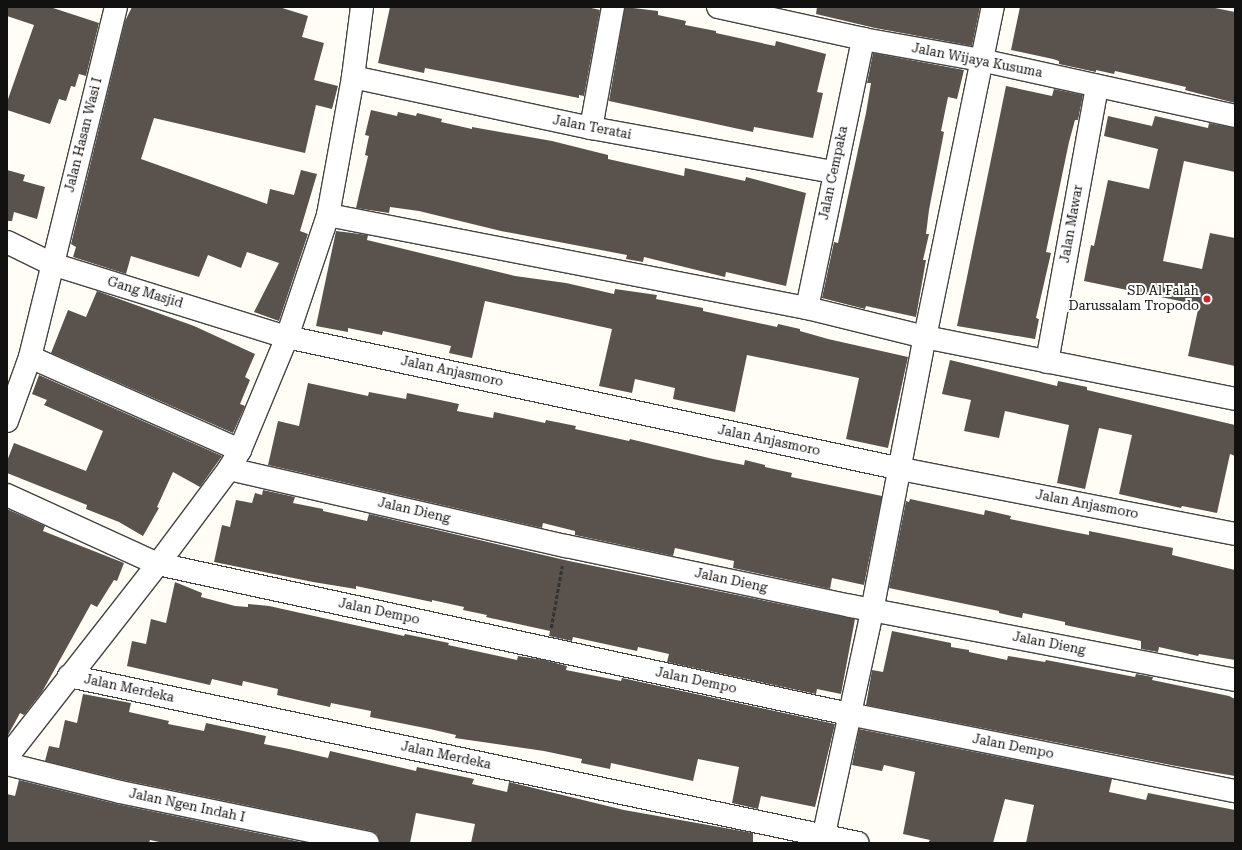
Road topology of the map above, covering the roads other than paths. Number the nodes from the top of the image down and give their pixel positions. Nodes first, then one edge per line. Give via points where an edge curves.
1 (116, 7) edge
2 (362, 7) edge
3 (613, 7) edge
4 (718, 7) edge
5 (993, 7) edge
6 (863, 39) junction
7 (981, 60) junction
8 (353, 77) junction
9 (1097, 86) junction
10 (1235, 116) edge
11 (591, 128) junction
12 (833, 172) junction
13 (328, 215) junction
14 (7, 242) edge
15 (52, 264) junction
16 (807, 308) junction
17 (925, 337) junction
18 (296, 339) junction
19 (30, 357) junction
20 (1047, 362) junction
21 (1235, 400) edge
22 (7, 421) edge
23 (240, 450) junction
24 (229, 469) junction
25 (901, 469) junction
26 (7, 495) edge
27 (1235, 534) edge
28 (158, 564) junction
29 (872, 610) junction
30 (69, 676) junction
31 (1235, 680) edge
32 (849, 714) junction
33 (7, 757) edge
34 (7, 764) edge
35 (1235, 791) edge
36 (823, 840) edge
37 (368, 843) edge
38 (858, 843) edge

1 - 15 street, Jalan Hasan Wasi I
2 - 8 street
3 - 11 street
4 - 6 street, Jalan Wijaya Kusuma
5 - 7 street
6 - 7 street, Jalan Wijaya Kusuma
6 - 12 street, Jalan Cempaka
7 - 9 street, Jalan Wijaya Kusuma
7 - 17 street
8 - 11 street, Jalan Teratai
8 - 13 street
9 - 10 street, Jalan Wijaya Kusuma
9 - 20 street, Jalan Mawar
11 - 12 street, Jalan Teratai
12 - 16 street, Jalan Cempaka
13 - 16 street
13 - 18 street
14 - 15 street, Gang Masjid
15 - 18 street, Gang Masjid
15 - 19 street, Jalan Hasan Wasi I
16 - 17 street
17 - 20 street
17 - 25 street
18 - 23 street
18 - 25 street, Jalan Anjasmoro
19 - 22 street, Jalan Hasan Wasi I
19 - 23 street
20 - 21 street
23 - 24 street
24 - 28 street
24 - 29 street, Jalan Dieng via 566,546
25 - 27 street, Jalan Anjasmoro
25 - 29 street
26 - 28 street, Jalan Dempo
28 - 30 street
28 - 32 street, Jalan Dempo
29 - 31 street, Jalan Dieng
29 - 32 street
30 - 33 street
30 - 36 street, Jalan Merdeka
32 - 35 street, Jalan Dempo
32 - 36 street
34 - 37 street, Jalan Ngen Indah I via 120,792
36 - 38 street, Jalan Merdeka

